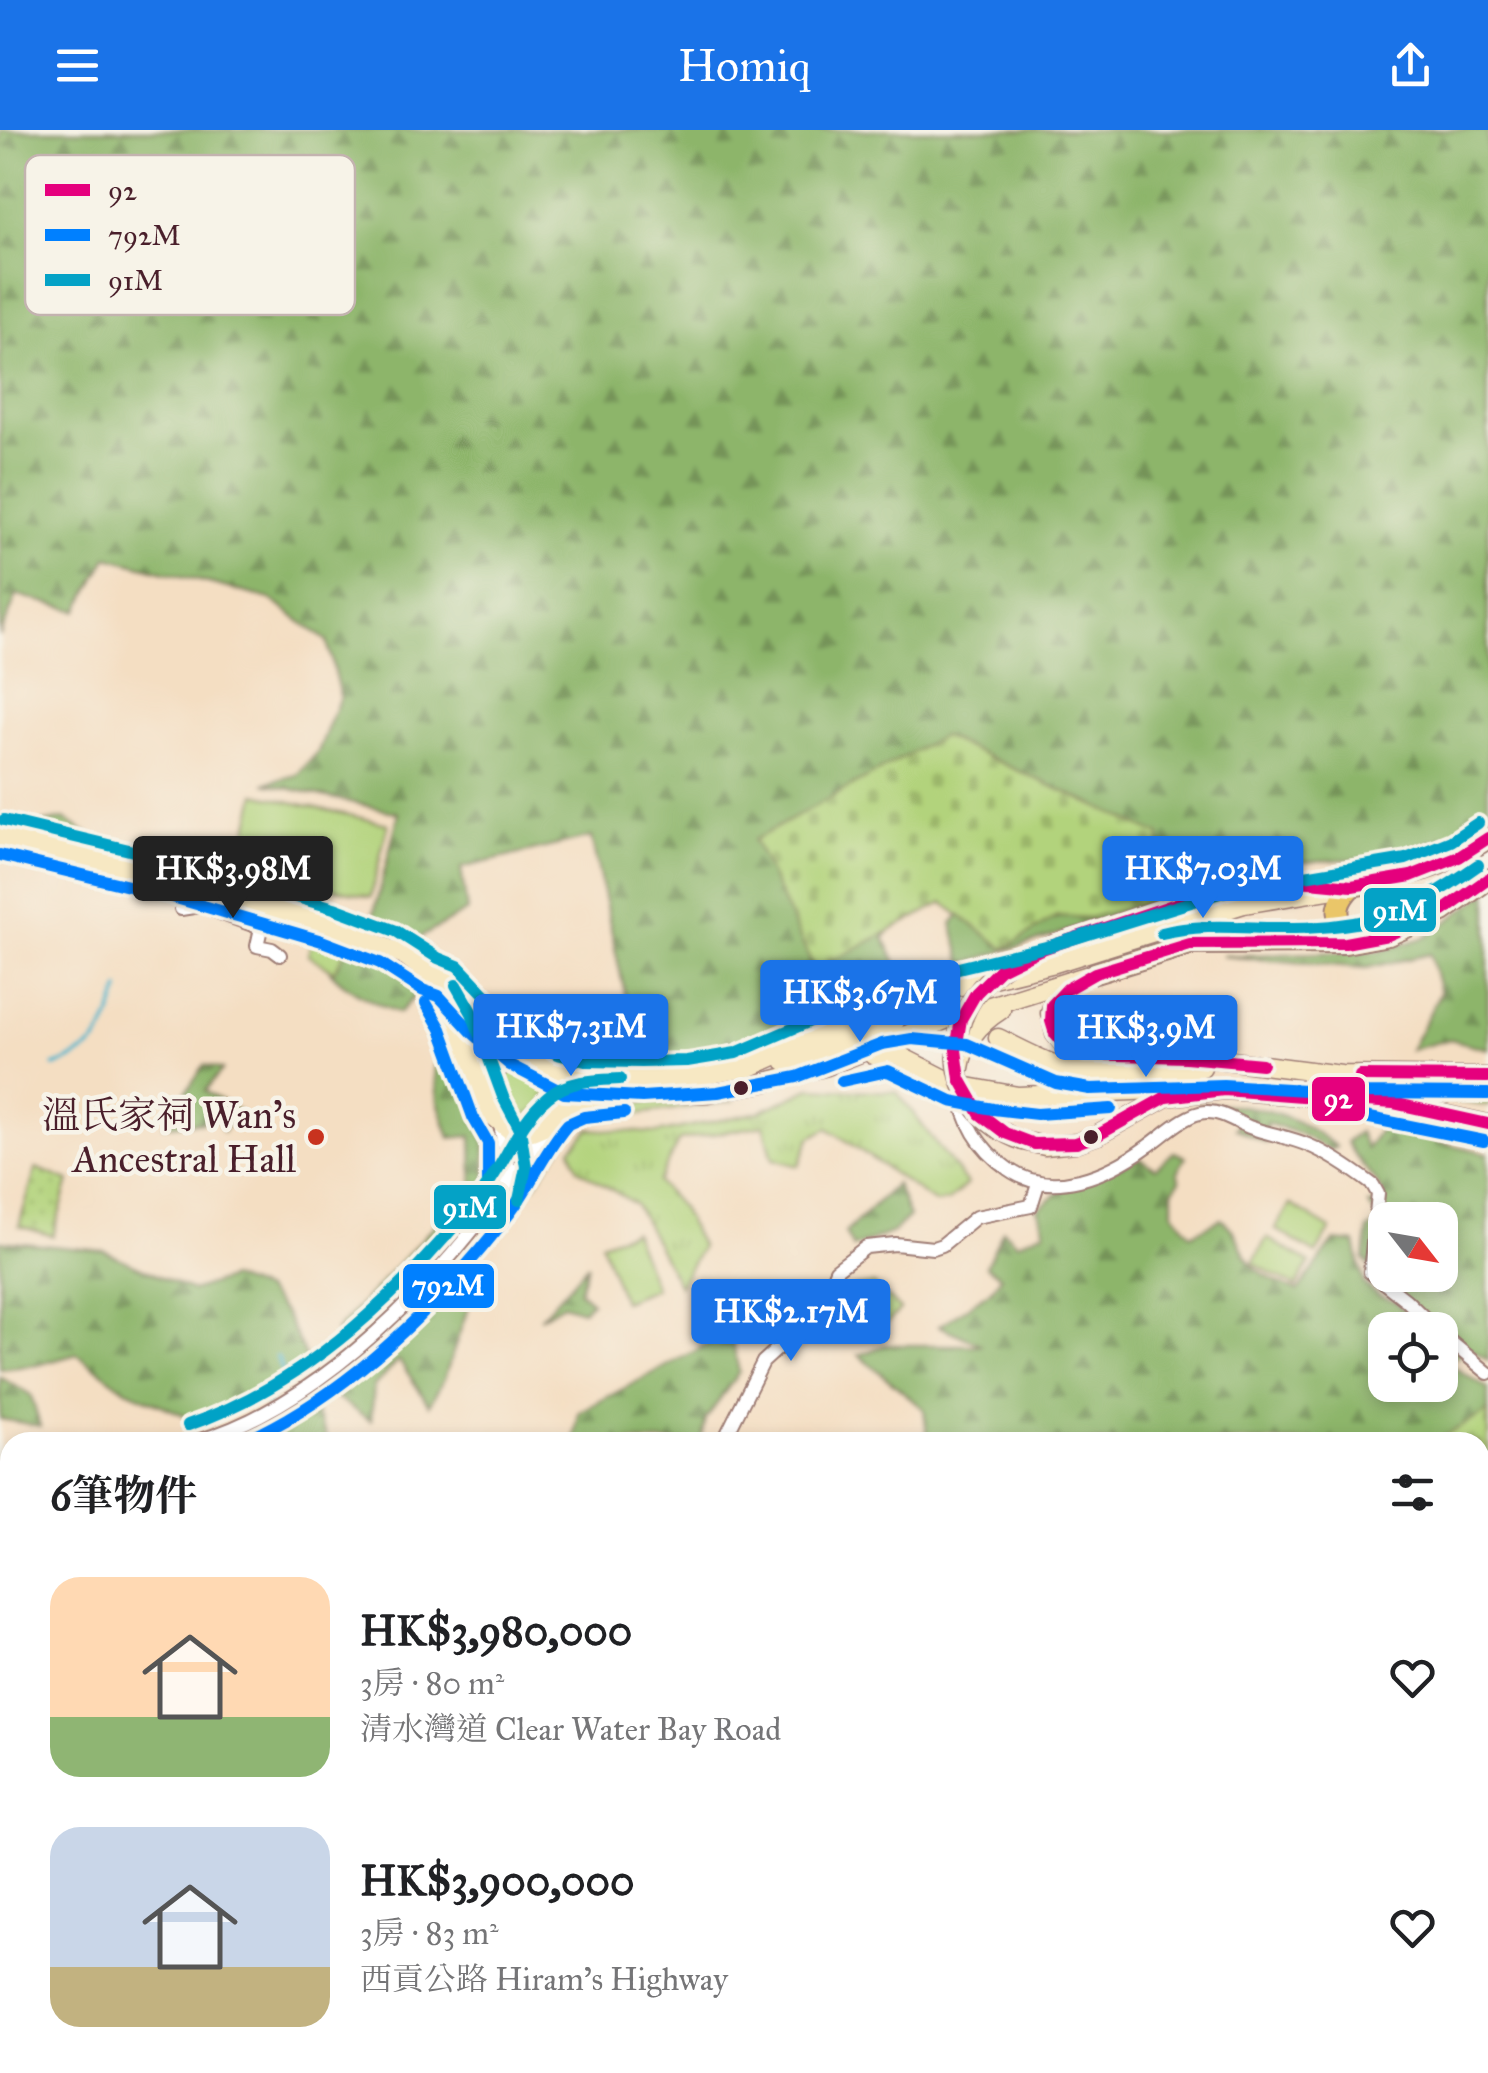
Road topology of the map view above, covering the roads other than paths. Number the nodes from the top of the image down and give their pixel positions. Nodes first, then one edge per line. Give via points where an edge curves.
1 (0, 837) edge
2 (1488, 838) edge
3 (1488, 879) edge
4 (1352, 886) junction
5 (181, 909) dead end
6 (1388, 935) junction
7 (280, 955) dead end
8 (1095, 973) junction
9 (430, 974) junction
10 (1022, 996) junction
11 (895, 1022) tunnel mouth
12 (998, 1038) dead end
13 (532, 1059) junction
14 (827, 1066) junction
15 (750, 1067) junction
16 (550, 1070) junction
17 (1293, 1070) junction
18 (1488, 1077) edge
19 (958, 1085) junction
20 (1224, 1090) junction
21 (488, 1107) junction
22 (553, 1115) junction
23 (1488, 1124) edge
24 (500, 1125) junction
25 (1038, 1184) junction
26 (505, 1191) junction
27 (1418, 1312) edge
28 (1458, 1348) edge
29 (1488, 1373) edge
30 (222, 1432) edge
31 (729, 1432) edge

1 - 9 main road via 328,924 388,947
2 - 4 main road via 1411,876
3 - 6 main road via 1443,911
4 - 6 main road via 1338,906 1341,924 1358,934
4 - 15 main road via 1244,904 931,992
4 - 20 main road, bridge via 1299,880 1241,887 1054,945 1010,963 982,984 956,1040 960,1079 974,1106 996,1128 1045,1146 1098,1135 1166,1097
5 - 7 street via 200,906 260,928 258,946
6 - 8 main road via 1345,943 1190,944
8 - 10 main road
8 - 17 main road via 1052,1006 1055,1034 1072,1050
9 - 13 main road via 450,982
9 - 21 main road via 461,1030
10 - 14 main road
10 - 19 main road via 982,1022 962,1055
11 - 15 main road via 792,1060
12 - 17 main road via 1091,1072
13 - 16 main road
13 - 21 main road via 496,1069 487,1086
14 - 19 main road via 896,1054
14 - 22 main road via 708,1093 600,1097
15 - 16 main road via 640,1080
16 - 22 main road via 560,1092
17 - 18 main road
19 - 20 main road via 1037,1097
19 - 25 street via 973,1136 998,1162
20 - 23 main road via 1393,1103
21 - 24 main road
22 - 24 main road via 532,1131
22 - 26 street
24 - 26 street via 509,1170
25 - 27 street via 1090,1177 1204,1112 1217,1113 1309,1145 1372,1185 1378,1194 1370,1272
25 - 31 street via 1031,1206 976,1218 938,1246 866,1246 840,1266 826,1303 760,1366
26 - 30 street via 450,1256 318,1382
28 - 29 street

